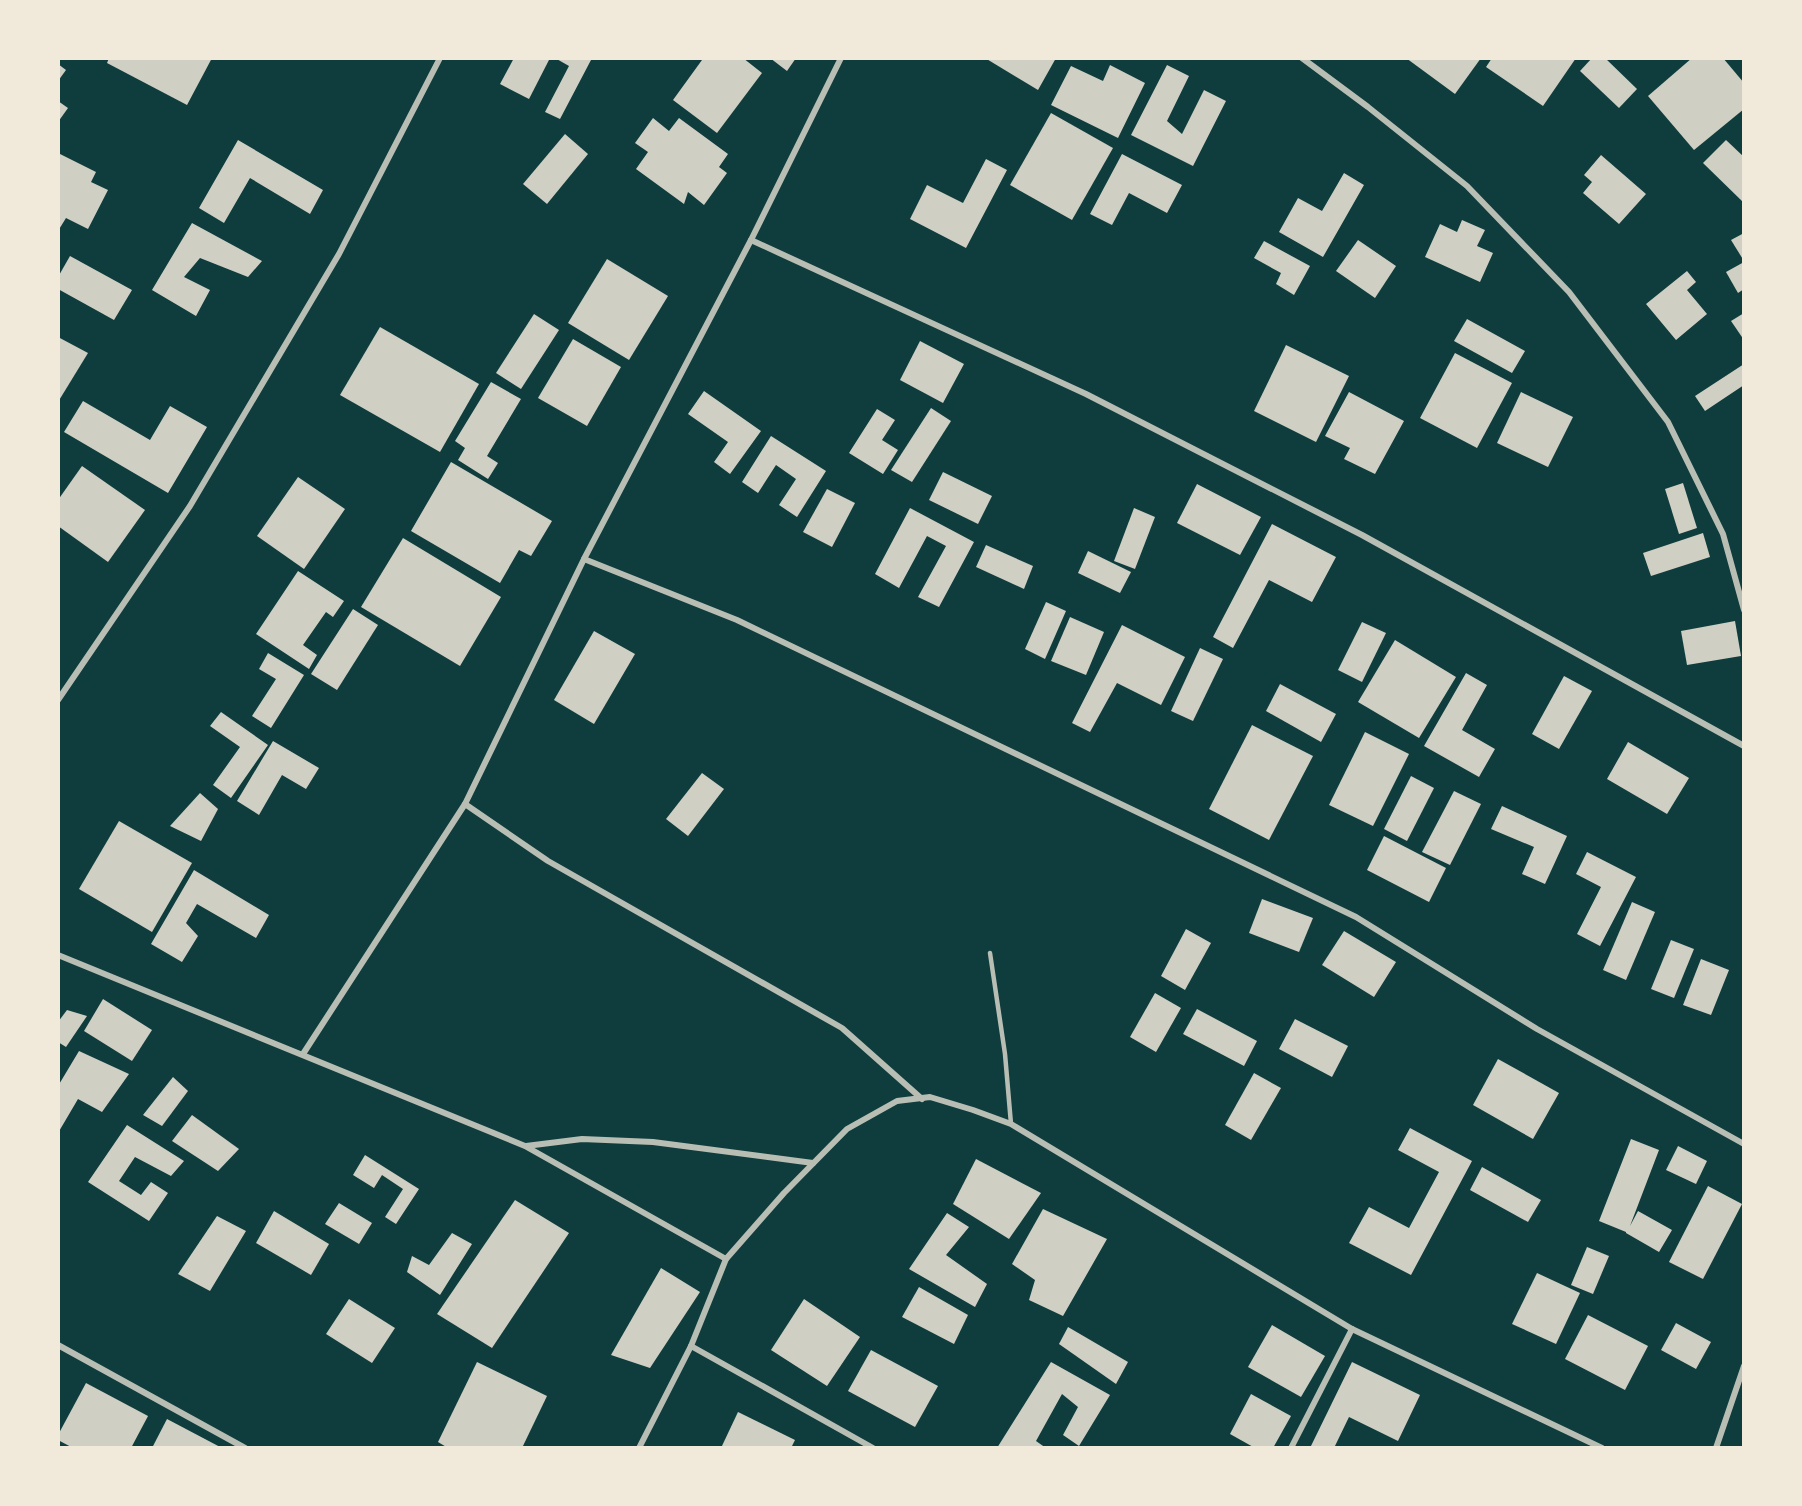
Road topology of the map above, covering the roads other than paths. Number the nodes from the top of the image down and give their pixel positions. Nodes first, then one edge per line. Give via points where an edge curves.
1 (440, 58) edge
2 (841, 58) edge
3 (1302, 58) edge
4 (751, 240) junction
5 (584, 559) junction
6 (1743, 610) edge
7 (58, 700) edge
8 (1743, 746) edge
9 (465, 804) junction
10 (990, 953) dead end
11 (58, 955) edge
12 (303, 1054) junction
13 (922, 1099) junction
14 (1011, 1124) junction
15 (1743, 1144) edge
16 (525, 1146) junction
17 (813, 1163) junction
18 (726, 1259) junction
19 (1352, 1329) junction
20 (58, 1345) edge
21 (692, 1346) junction
22 (1743, 1366) edge
23 (244, 1448) edge
24 (639, 1448) edge
25 (873, 1448) edge
26 (1291, 1448) edge
27 (1602, 1448) edge
28 (1716, 1448) edge

1 - 7 street via 339,254 190,506
2 - 4 street
3 - 6 street via 1467,186 1569,292 1668,422 1723,534
4 - 5 street
4 - 8 street via 1086,394 1362,535
5 - 9 street
5 - 15 street via 737,620 1356,917 1537,1029
9 - 12 street
9 - 13 street via 548,861 842,1028
10 - 14 lane
11 - 12 street
12 - 16 street
13 - 14 street via 941,1100
13 - 17 street via 897,1101 847,1129
14 - 19 street
16 - 17 street via 582,1139 653,1142
16 - 18 street
17 - 18 street
18 - 21 street
19 - 26 street
19 - 27 street
20 - 23 street
21 - 24 street
21 - 25 street
22 - 28 street

